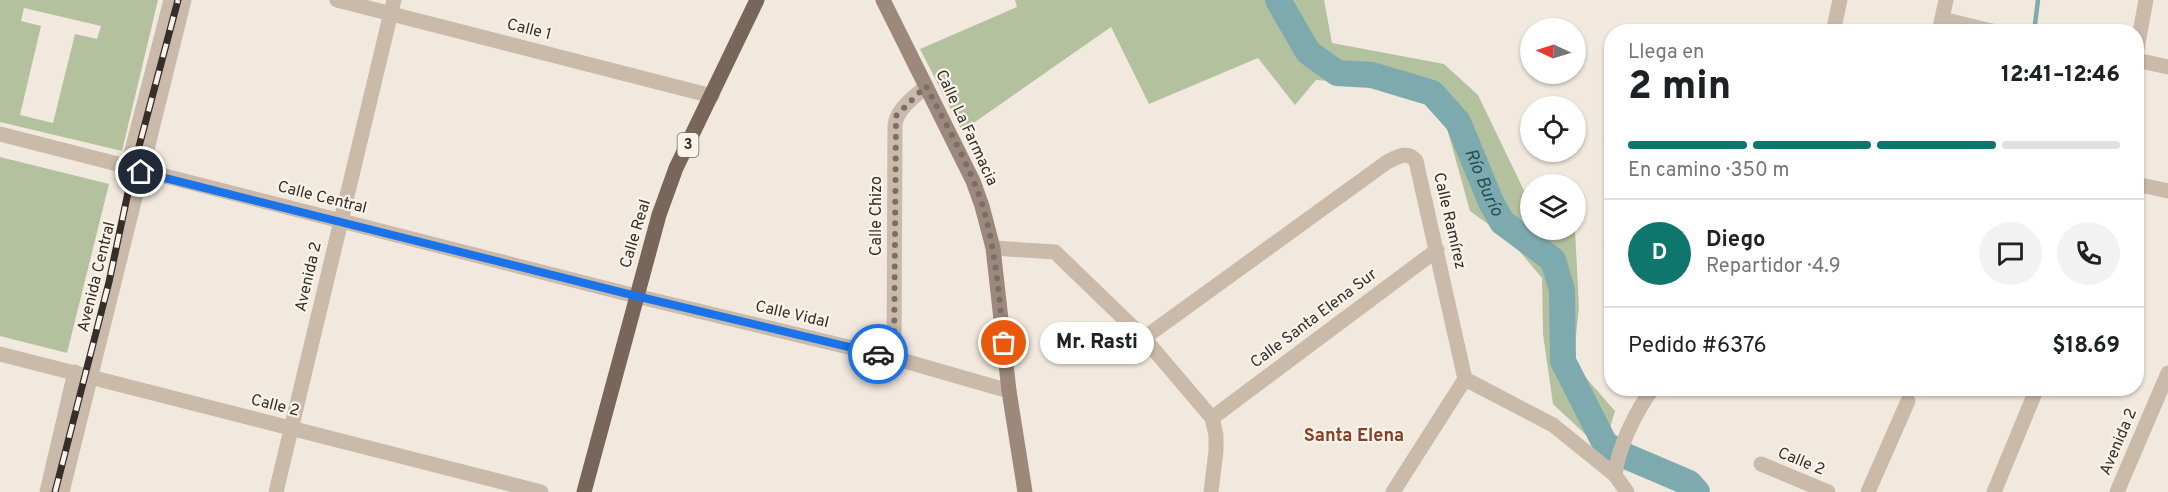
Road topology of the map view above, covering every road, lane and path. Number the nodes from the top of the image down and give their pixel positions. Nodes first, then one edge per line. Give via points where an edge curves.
1 (171, 0) edge
2 (184, 0) edge
3 (336, 0) edge
4 (757, 0) edge
5 (883, 0) edge
6 (1840, 0) edge
7 (1946, 0) edge
8 (2146, 0) edge
9 (393, 7) edge
10 (1835, 24) edge
11 (1941, 24) edge
12 (2142, 24) edge
13 (2144, 62) edge
14 (2168, 67) edge
15 (926, 86) junction
16 (712, 96) junction
17 (0, 134) edge
18 (135, 169) junction
19 (2144, 186) edge
20 (2168, 191) edge
21 (340, 221) junction
22 (993, 248) junction
23 (1437, 250) junction
24 (636, 296) junction
25 (1144, 338) junction
26 (0, 354) edge
27 (894, 358) junction
28 (75, 372) junction
29 (2168, 372) edge
30 (92, 377) junction
31 (1465, 379) junction
32 (1009, 390) junction
33 (1647, 396) edge
34 (2034, 396) edge
35 (1908, 401) dead end
36 (1212, 418) junction
37 (291, 429) junction
38 (1761, 464) dead end
39 (1616, 470) junction
40 (47, 492) edge
41 (62, 492) edge
42 (276, 492) edge
43 (541, 492) edge
44 (584, 492) edge
45 (1026, 492) edge
46 (1210, 492) edge
47 (1393, 492) edge
48 (1626, 492) edge
49 (1828, 492) edge
50 (1868, 492) edge
51 (1994, 492) edge
52 (2117, 492) edge

1 - 18 street, Avenida Central
2 - 18 street, Avenida Central
3 - 9 street, Calle 1
4 - 16 main road, Calle Real / 3
5 - 15 main road, Calle La Farmacia
6 - 10 street
7 - 11 street
8 - 12 street
9 - 16 street, Calle 1
9 - 21 street, Avenida 2
13 - 14 street
15 - 22 main road, Calle La Farmacia via 973,181
15 - 27 street, Calle Chizo via 896,116
16 - 24 main road, Calle Real / 3 via 673,178
17 - 18 street, Calle Central
18 - 21 street, Calle Central
18 - 30 street, Avenida Central
19 - 20 street
21 - 24 street, Calle Central
21 - 37 street, Avenida 2
22 - 25 street via 1055,252
22 - 32 main road, Calle La Farmacia
23 - 25 street, Calle Ramírez via 1416,161 1401,155
23 - 31 street, Calle Ramírez
23 - 36 street, Calle Santa Elena Sur
24 - 27 street, Calle Vidal
24 - 44 main road, Calle Real / 3
25 - 36 street
26 - 28 street, Calle 2
27 - 32 street, Calle Vidal
28 - 30 street, Calle 2
28 - 40 street
29 - 52 street, Avenida 2
30 - 37 street, Calle 2
30 - 41 street, Avenida Central
31 - 39 street via 1553,425
31 - 47 street
32 - 45 main road, Calle La Farmacia
33 - 39 street via 1630,429
34 - 51 street
35 - 50 street
36 - 46 street via 1216,451
37 - 42 street, Avenida 2
37 - 43 street, Calle 2
38 - 49 street, Calle 2
39 - 48 street

